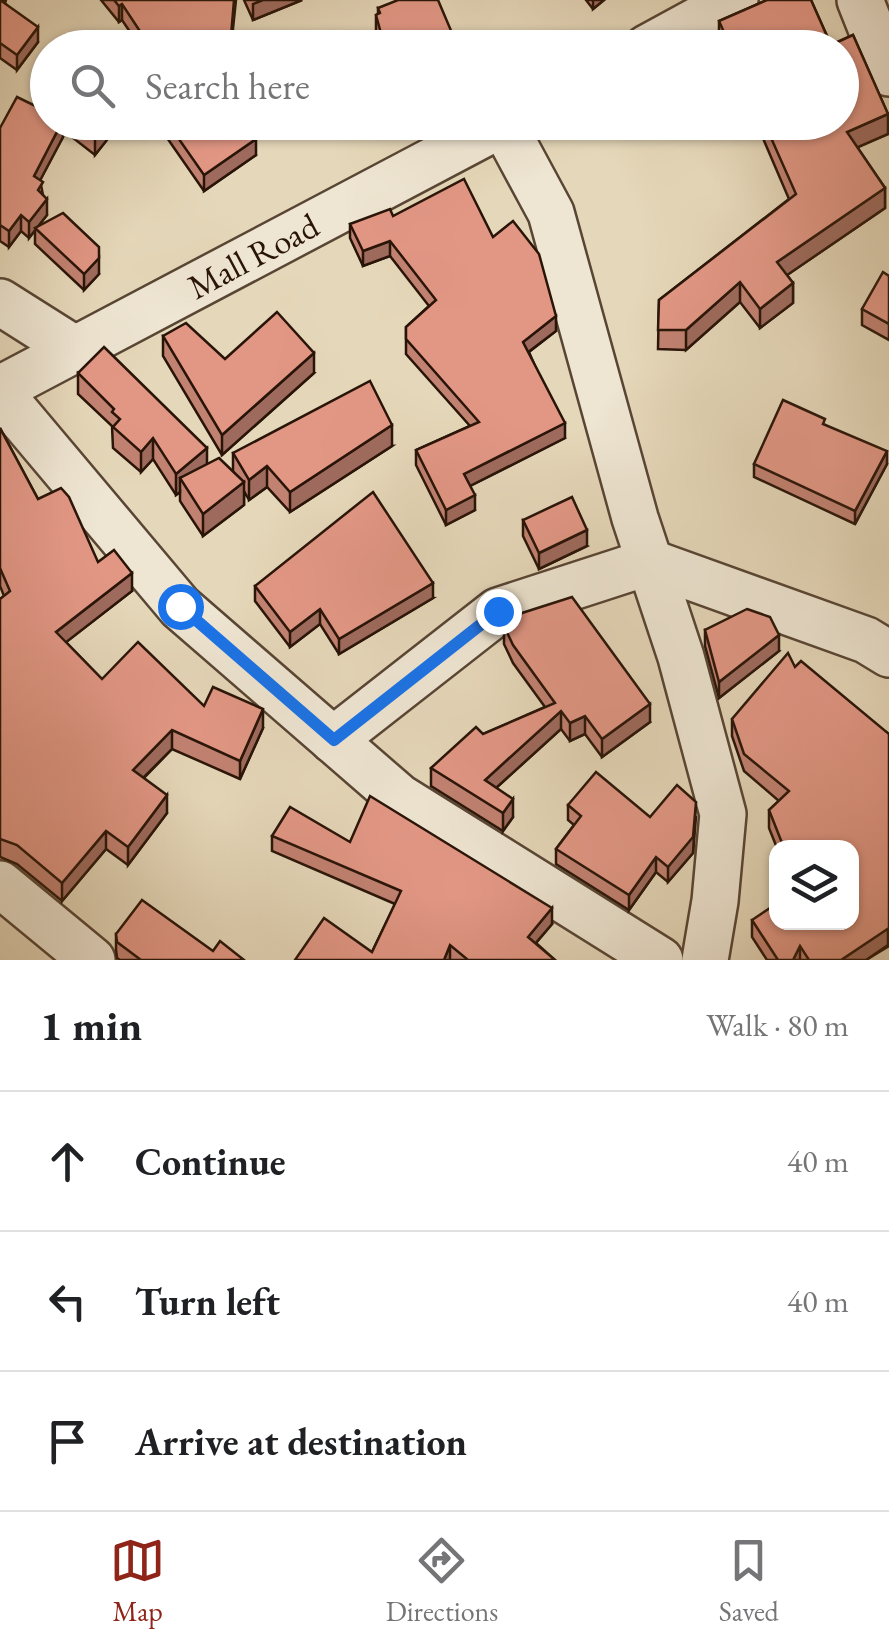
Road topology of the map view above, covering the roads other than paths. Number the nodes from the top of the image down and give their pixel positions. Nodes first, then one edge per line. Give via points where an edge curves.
1 (736, 0) edge
2 (860, 0) edge
3 (680, 30) edge
4 (889, 73) edge
5 (475, 140) edge
6 (513, 140) edge
7 (0, 302) edge
8 (76, 350) junction
9 (0, 392) edge
10 (649, 562) junction
11 (889, 654) edge
12 (334, 740) junction
13 (0, 884) edge
14 (92, 960) edge
15 (660, 960) edge
16 (705, 960) edge

1 - 3 street
2 - 4 street
5 - 8 street, Mall Road
6 - 10 street via 551,213
7 - 8 street
8 - 9 street, Mall Road
9 - 12 street via 180,606
10 - 11 street
10 - 12 street via 498,611
10 - 16 street via 723,814
12 - 15 street via 399,798
13 - 14 street

